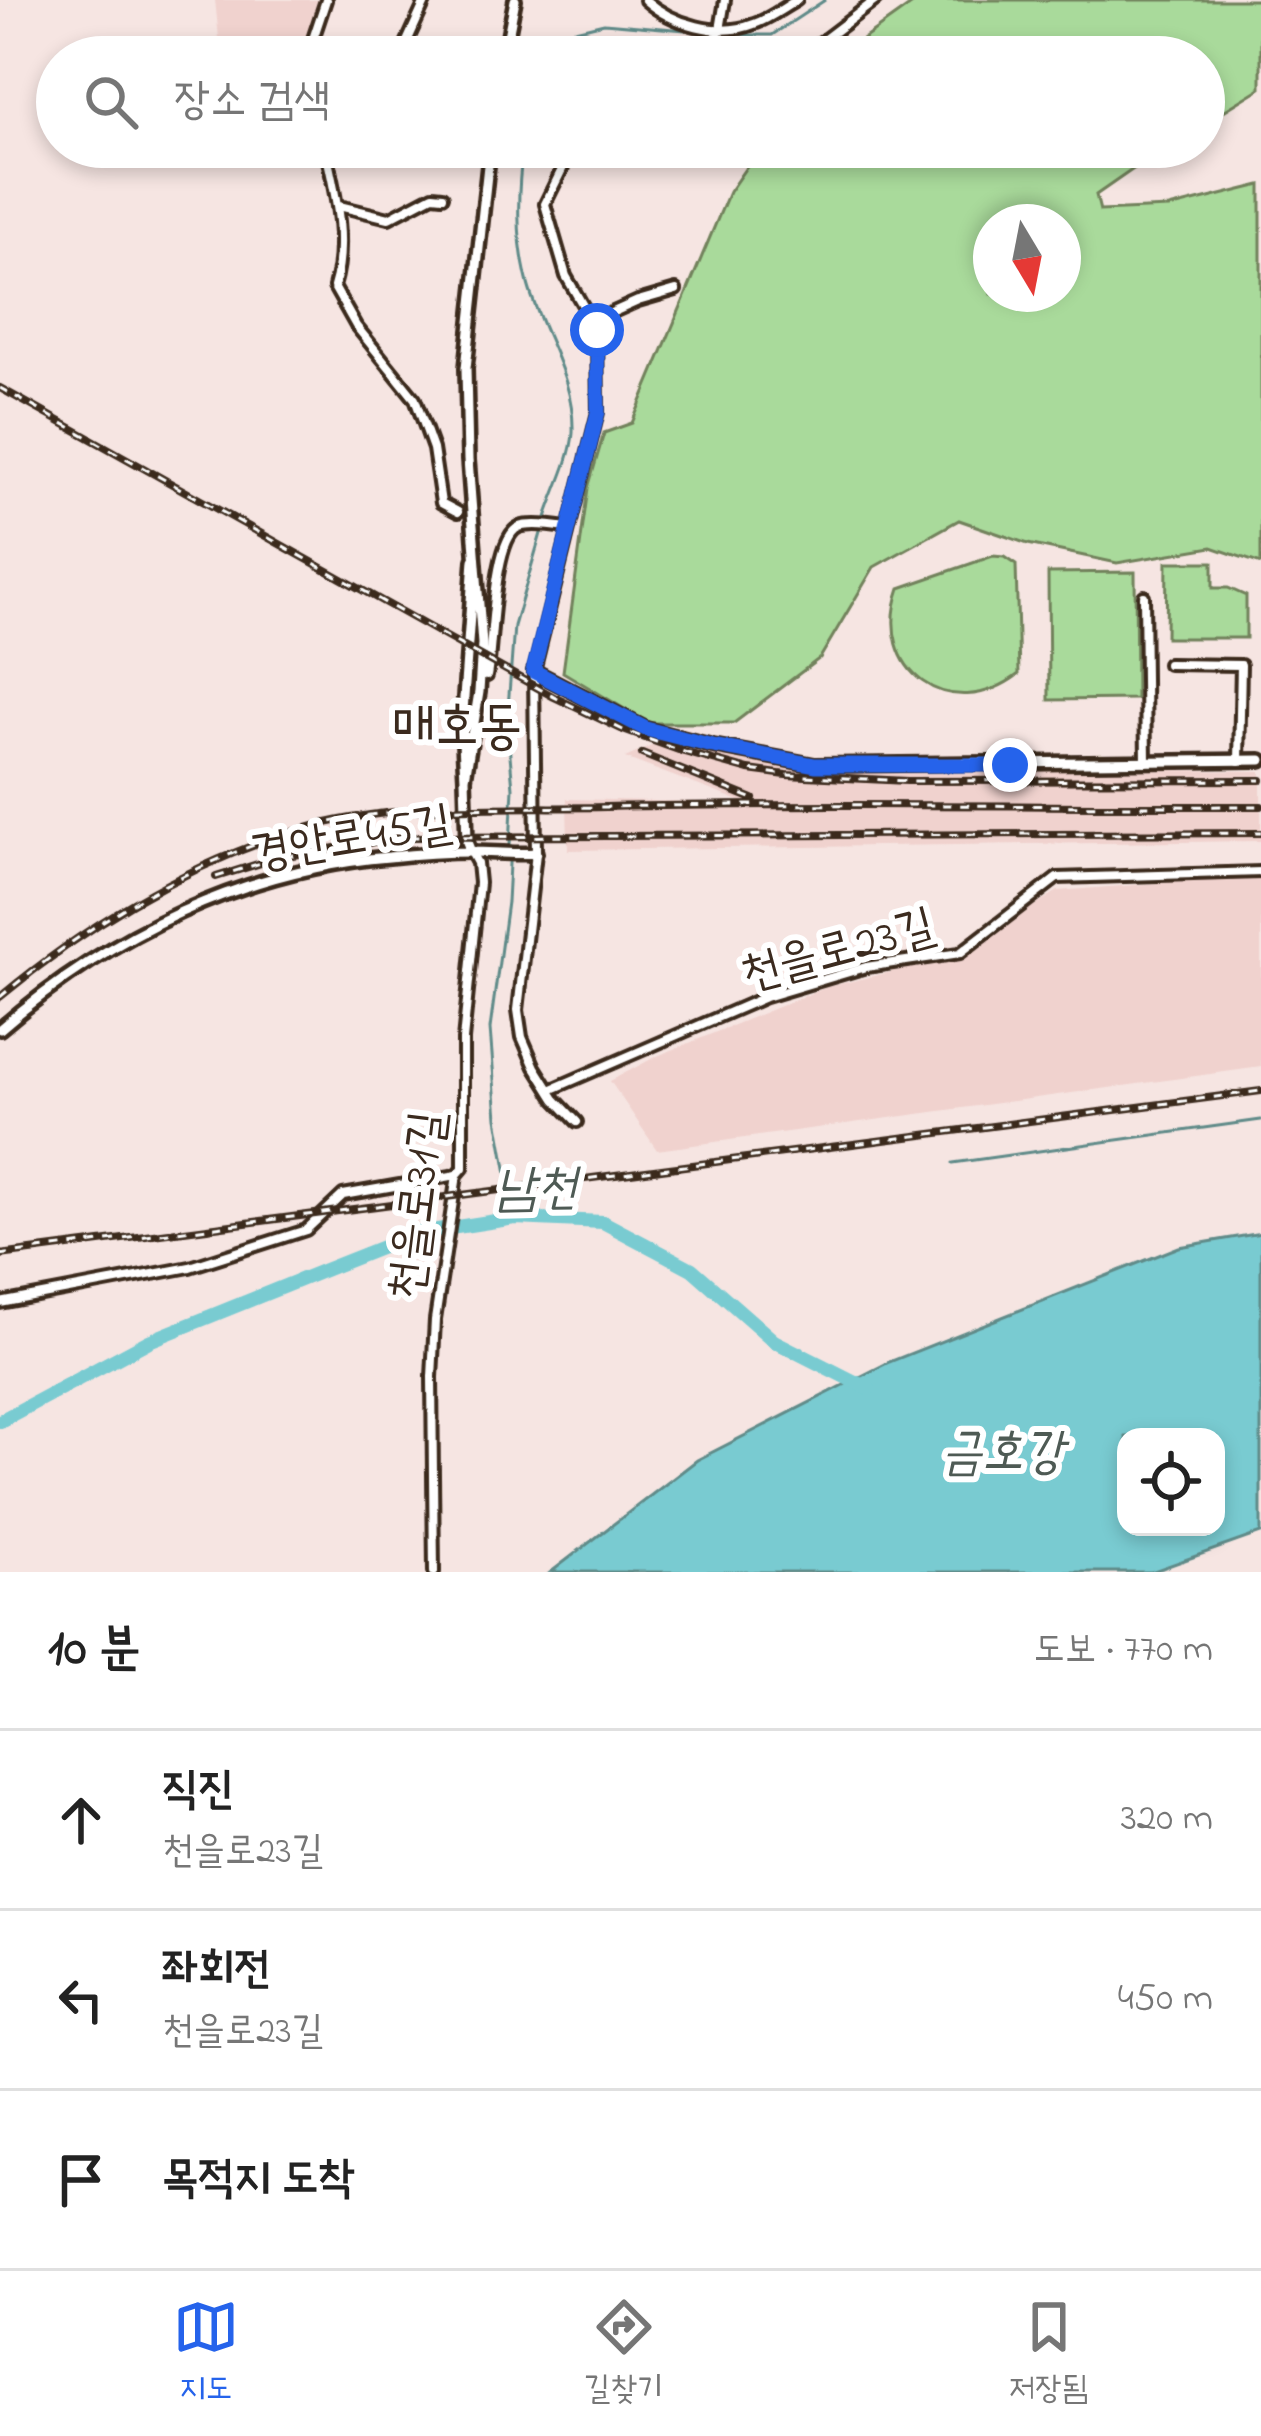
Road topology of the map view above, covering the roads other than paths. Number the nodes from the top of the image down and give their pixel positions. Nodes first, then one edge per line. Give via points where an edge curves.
1 (326, 0) edge
2 (426, 0) edge
3 (515, 0) edge
4 (645, 0) edge
5 (725, 0) edge
6 (796, 0) edge
7 (875, 0) edge
8 (720, 30) junction
9 (314, 36) edge
10 (410, 36) edge
11 (507, 36) edge
12 (716, 36) edge
13 (828, 36) edge
14 (330, 168) edge
15 (488, 168) edge
16 (563, 168) edge
17 (443, 196) dead end
18 (338, 206) junction
19 (676, 290) dead end
20 (591, 322) junction
21 (458, 512) dead end
22 (563, 527) junction
23 (1144, 596) dead end
24 (1168, 664) dead end
25 (533, 671) junction
26 (487, 676) dead end
27 (1239, 760) junction
28 (1261, 760) edge
29 (1146, 763) junction
30 (477, 852) junction
31 (531, 854) junction
32 (1261, 872) edge
33 (0, 1029) edge
34 (550, 1090) junction
35 (577, 1122) dead end
36 (457, 1175) junction
37 (0, 1303) edge
38 (434, 1572) edge

1 - 9 street
2 - 10 street
3 - 11 street
4 - 8 street via 664,17
5 - 8 street
6 - 8 street via 752,26
7 - 13 street
8 - 12 street
14 - 18 street
15 - 30 street, 천을로31길 via 466,368 474,560 462,725 467,842
16 - 20 street via 545,204 566,276
17 - 18 street via 389,218
18 - 21 street via 334,287 415,400 441,503
19 - 20 street
20 - 22 street via 598,412
22 - 25 street
22 - 26 street via 520,526 508,536
23 - 29 street
24 - 27 street via 1241,665
25 - 29 street via 646,729 815,765
25 - 31 street
27 - 28 street
27 - 29 street
30 - 31 street, 경안로45길
30 - 33 street, 경안로45길 via 338,864 216,895 112,947
30 - 36 street, 천을로31길 via 464,1168
31 - 34 street via 518,1010 522,1037
32 - 34 street, 천을로23길 via 1062,877 960,953 782,991
34 - 35 street
36 - 37 street via 344,1195 306,1230 190,1267
36 - 38 street, 천을로31길 via 435,1320

